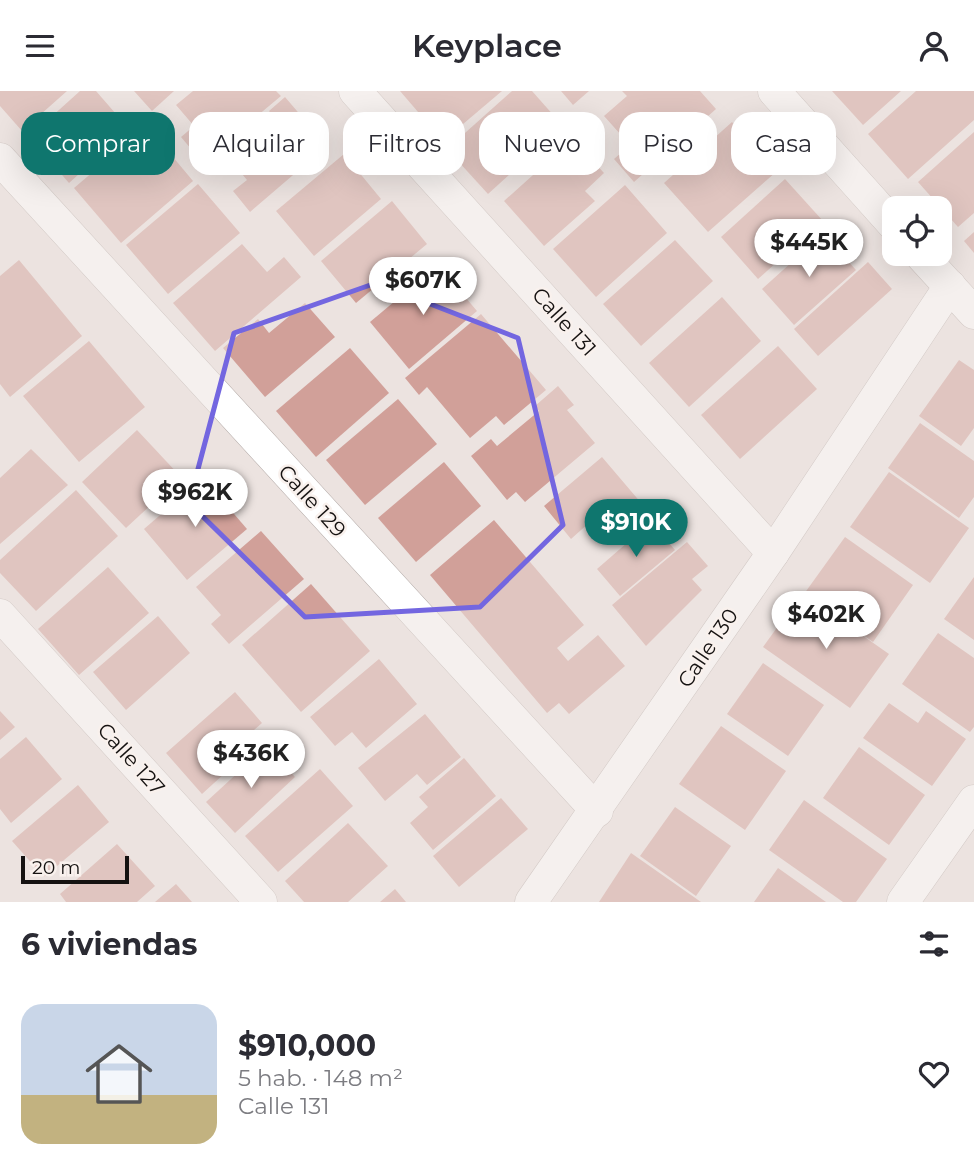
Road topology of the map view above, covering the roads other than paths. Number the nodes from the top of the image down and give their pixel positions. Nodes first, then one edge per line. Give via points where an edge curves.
1 (355, 91) edge
2 (774, 91) edge
3 (0, 159) edge
4 (882, 212) edge
5 (931, 266) edge
6 (950, 286) junction
7 (974, 313) edge
8 (773, 553) junction
9 (0, 615) edge
10 (974, 801) edge
11 (597, 811) junction
12 (261, 902) edge
13 (531, 902) edge
14 (903, 902) edge

1 - 8 street, Calle 131
2 - 4 street
3 - 11 street, Calle 129
5 - 6 street
6 - 7 street
6 - 8 street, Calle 130
8 - 11 street, Calle 130
9 - 12 street, Calle 127
10 - 14 street
11 - 13 street, Calle 130

